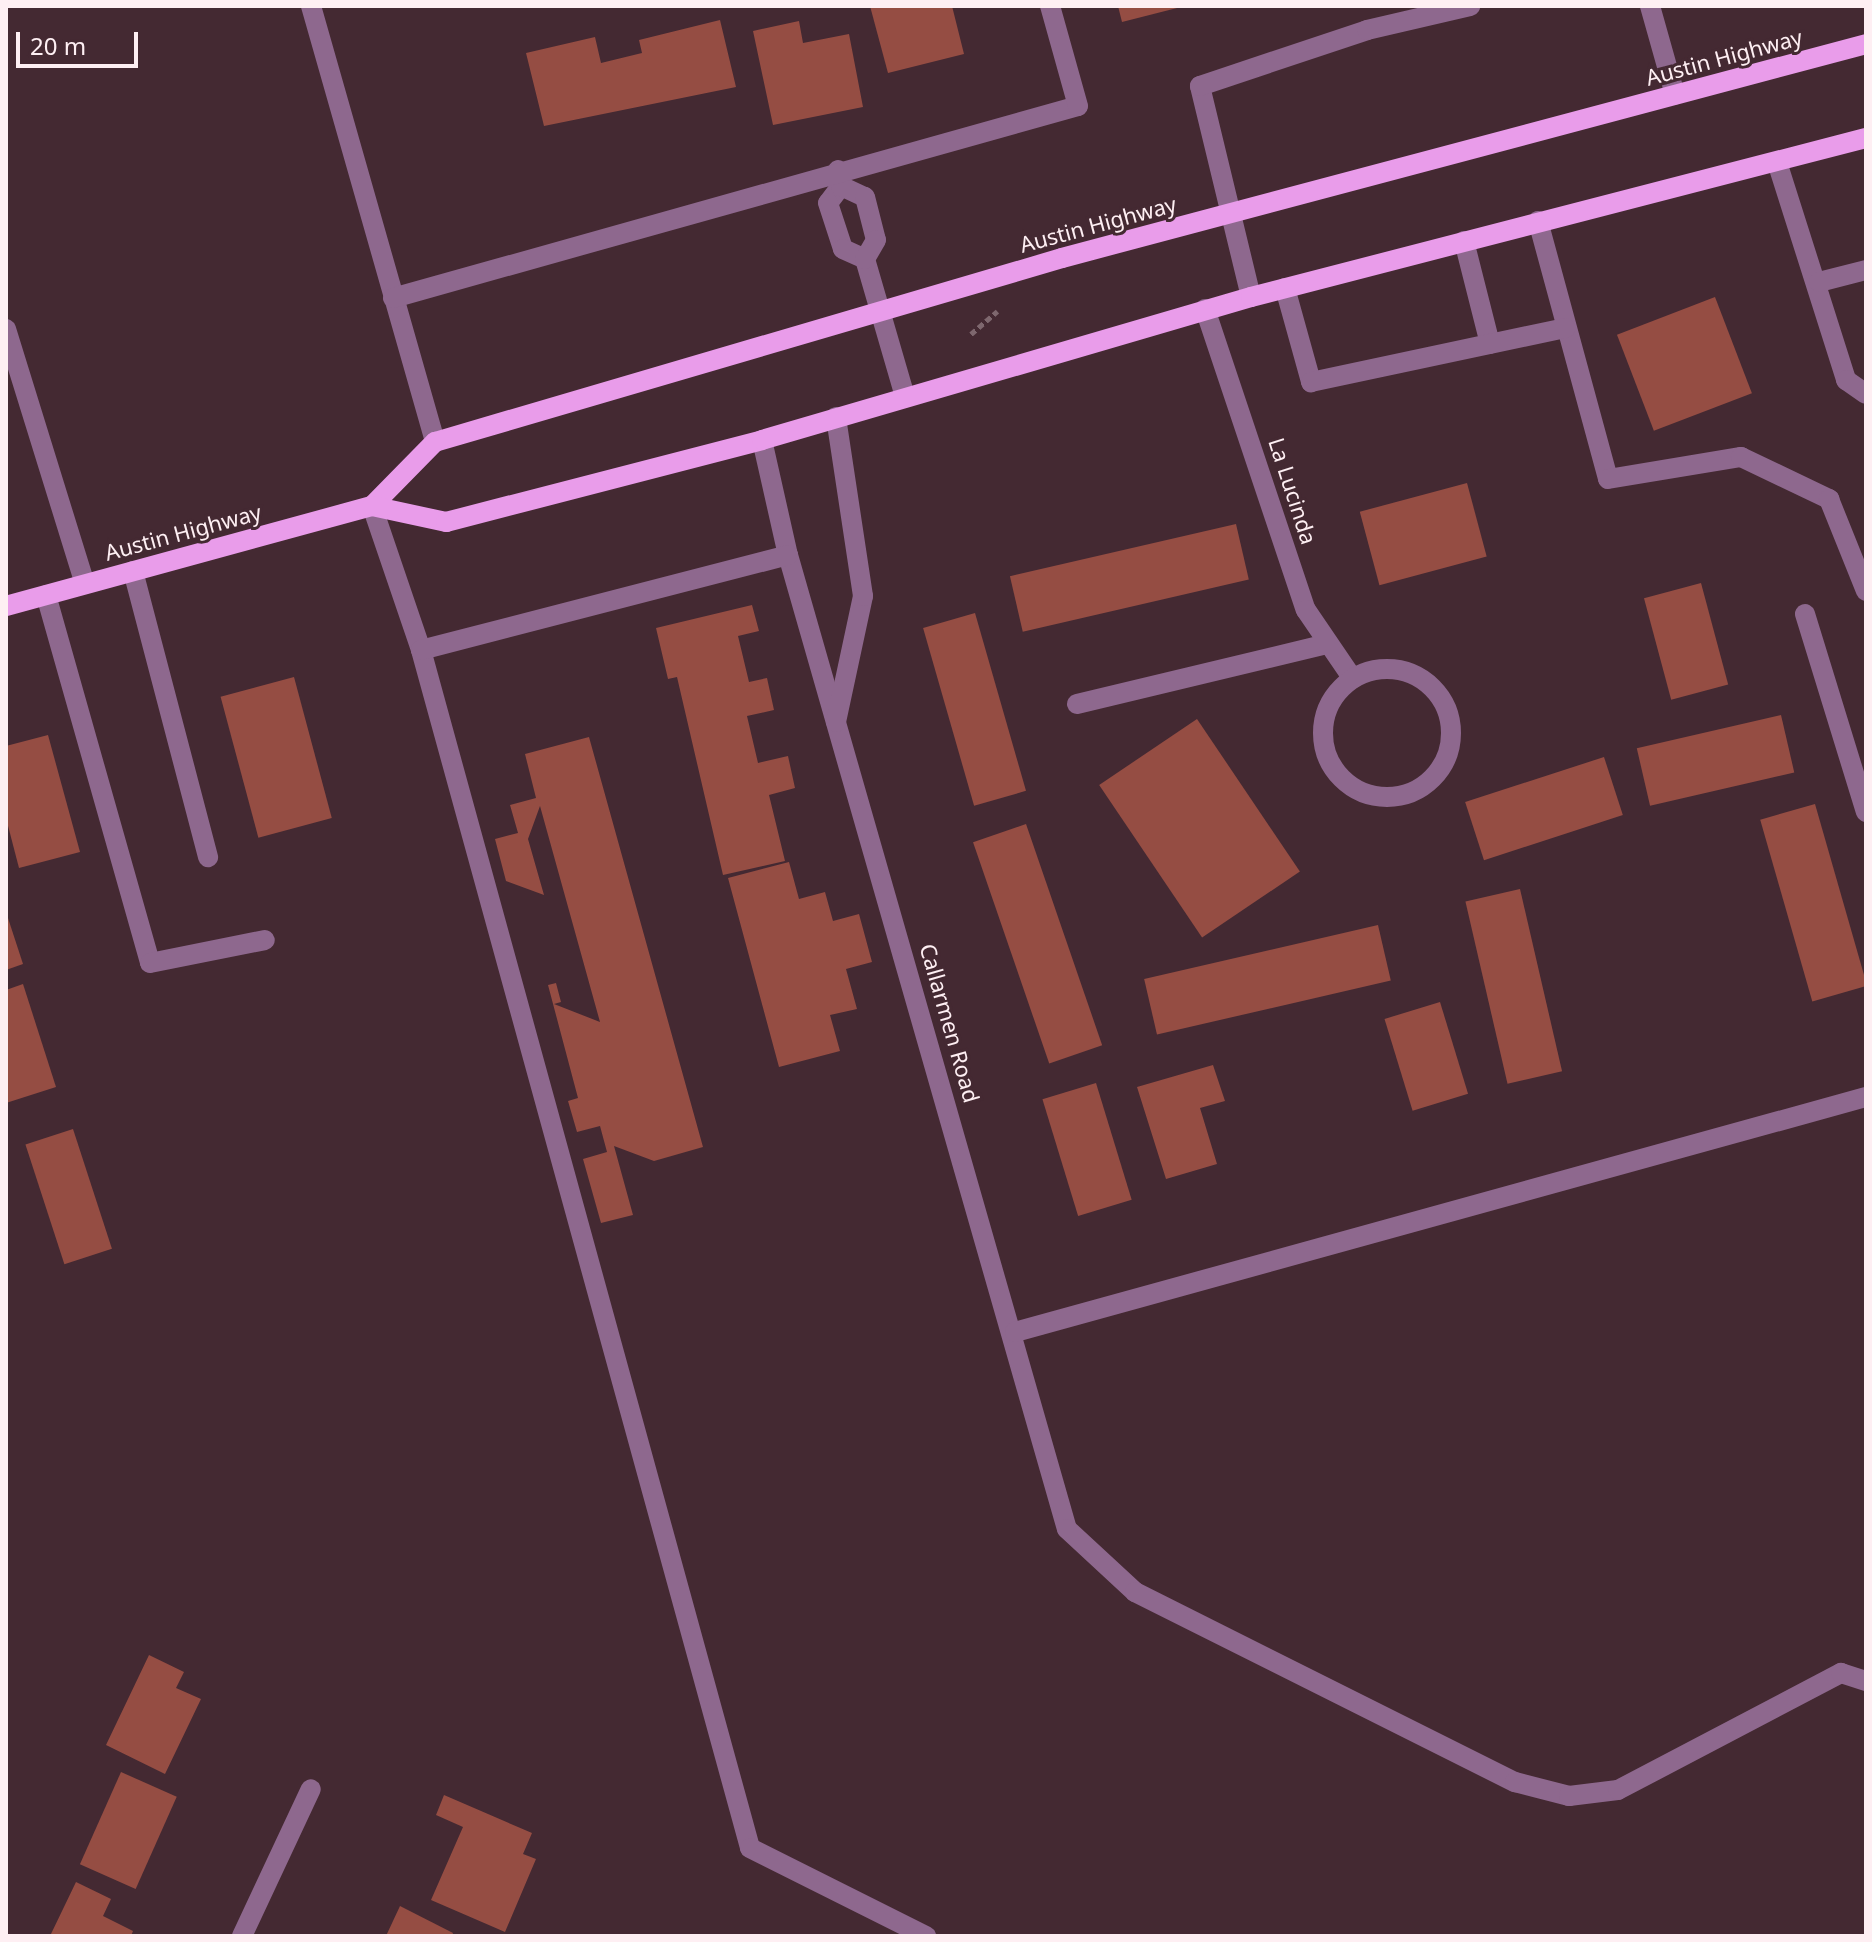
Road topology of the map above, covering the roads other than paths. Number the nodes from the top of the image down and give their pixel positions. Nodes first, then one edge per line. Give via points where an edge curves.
1 (311, 6) edge
2 (1050, 6) edge
3 (1470, 6) edge
4 (1650, 6) edge
5 (1866, 44) edge
6 (1675, 95) junction
7 (1866, 138) edge
8 (1777, 162) junction
9 (840, 178) junction
10 (1228, 214) junction
11 (1538, 221) junction
12 (1464, 241) junction
13 (865, 259) junction
14 (1866, 270) edge
15 (1819, 282) junction
16 (1285, 288) junction
17 (1251, 297) junction
18 (393, 298) junction
19 (1205, 309) junction
20 (882, 311) junction
21 (1565, 328) junction
22 (6, 329) edge
23 (1490, 344) junction
24 (1866, 394) edge
25 (905, 397) junction
26 (836, 417) junction
27 (762, 440) junction
28 (435, 442) junction
29 (372, 506) junction
30 (788, 555) junction
31 (133, 571) junction
32 (85, 584) junction
33 (1866, 591) edge
34 (46, 595) junction
35 (6, 606) edge
36 (1805, 614) dead end
37 (1327, 644) junction
38 (421, 650) junction
39 (1353, 679) junction
40 (1077, 704) dead end
41 (836, 722) junction
42 (1866, 812) edge
43 (208, 857) dead end
44 (265, 940) dead end
45 (1866, 1097) edge
46 (1015, 1332) junction
47 (1866, 1681) edge
48 (311, 1789) dead end
49 (242, 1936) edge
50 (926, 1936) edge

1 - 18 street
2 - 9 street via 1078,106
3 - 10 street via 1367,30 1200,86
4 - 6 street
5 - 6 main road, Austin Highway
6 - 10 main road, Austin Highway
7 - 8 main road, Austin Highway
8 - 11 main road, Austin Highway
8 - 15 street
9 - 13 street via 865,197 876,240
9 - 13 street via 828,203 843,249
9 - 18 street
10 - 17 street
10 - 20 main road, Austin Highway
11 - 12 main road, Austin Highway
11 - 21 street
12 - 16 main road, Austin Highway
12 - 23 street
13 - 20 street
14 - 15 street
15 - 24 street via 1846,380
16 - 17 main road, Austin Highway
16 - 23 street via 1311,382
17 - 19 main road, Austin Highway
18 - 28 street
19 - 25 main road, Austin Highway
19 - 37 street, La Lucinda via 1306,610
20 - 25 street
20 - 28 main road, Austin Highway
21 - 23 street
21 - 33 street via 1608,479 1741,457 1829,499
22 - 32 street
25 - 26 main road, Austin Highway
26 - 27 main road, Austin Highway
26 - 41 street via 863,596
27 - 29 main road, Austin Highway via 446,522
27 - 30 street, Callarmen Road
28 - 29 main road, Austin Highway
29 - 31 main road, Austin Highway
29 - 38 street
30 - 38 street
30 - 41 street, Callarmen Road
31 - 32 main road, Austin Highway
31 - 43 street
32 - 34 main road, Austin Highway
34 - 35 main road, Austin Highway
34 - 44 street via 150,963
36 - 42 street
37 - 39 street, La Lucinda
37 - 40 street
38 - 50 street via 750,1848
39 - 39 street via 1324,720 1330,762 1343,780 1373,795 1406,794 1426,784 1440,770 1451,731 1438,694 1405,671 1385,669
41 - 46 street, Callarmen Road
45 - 46 street
46 - 47 street, Callarmen Road via 1067,1529 1135,1592 1515,1782 1569,1796 1618,1790 1841,1673
48 - 49 street

